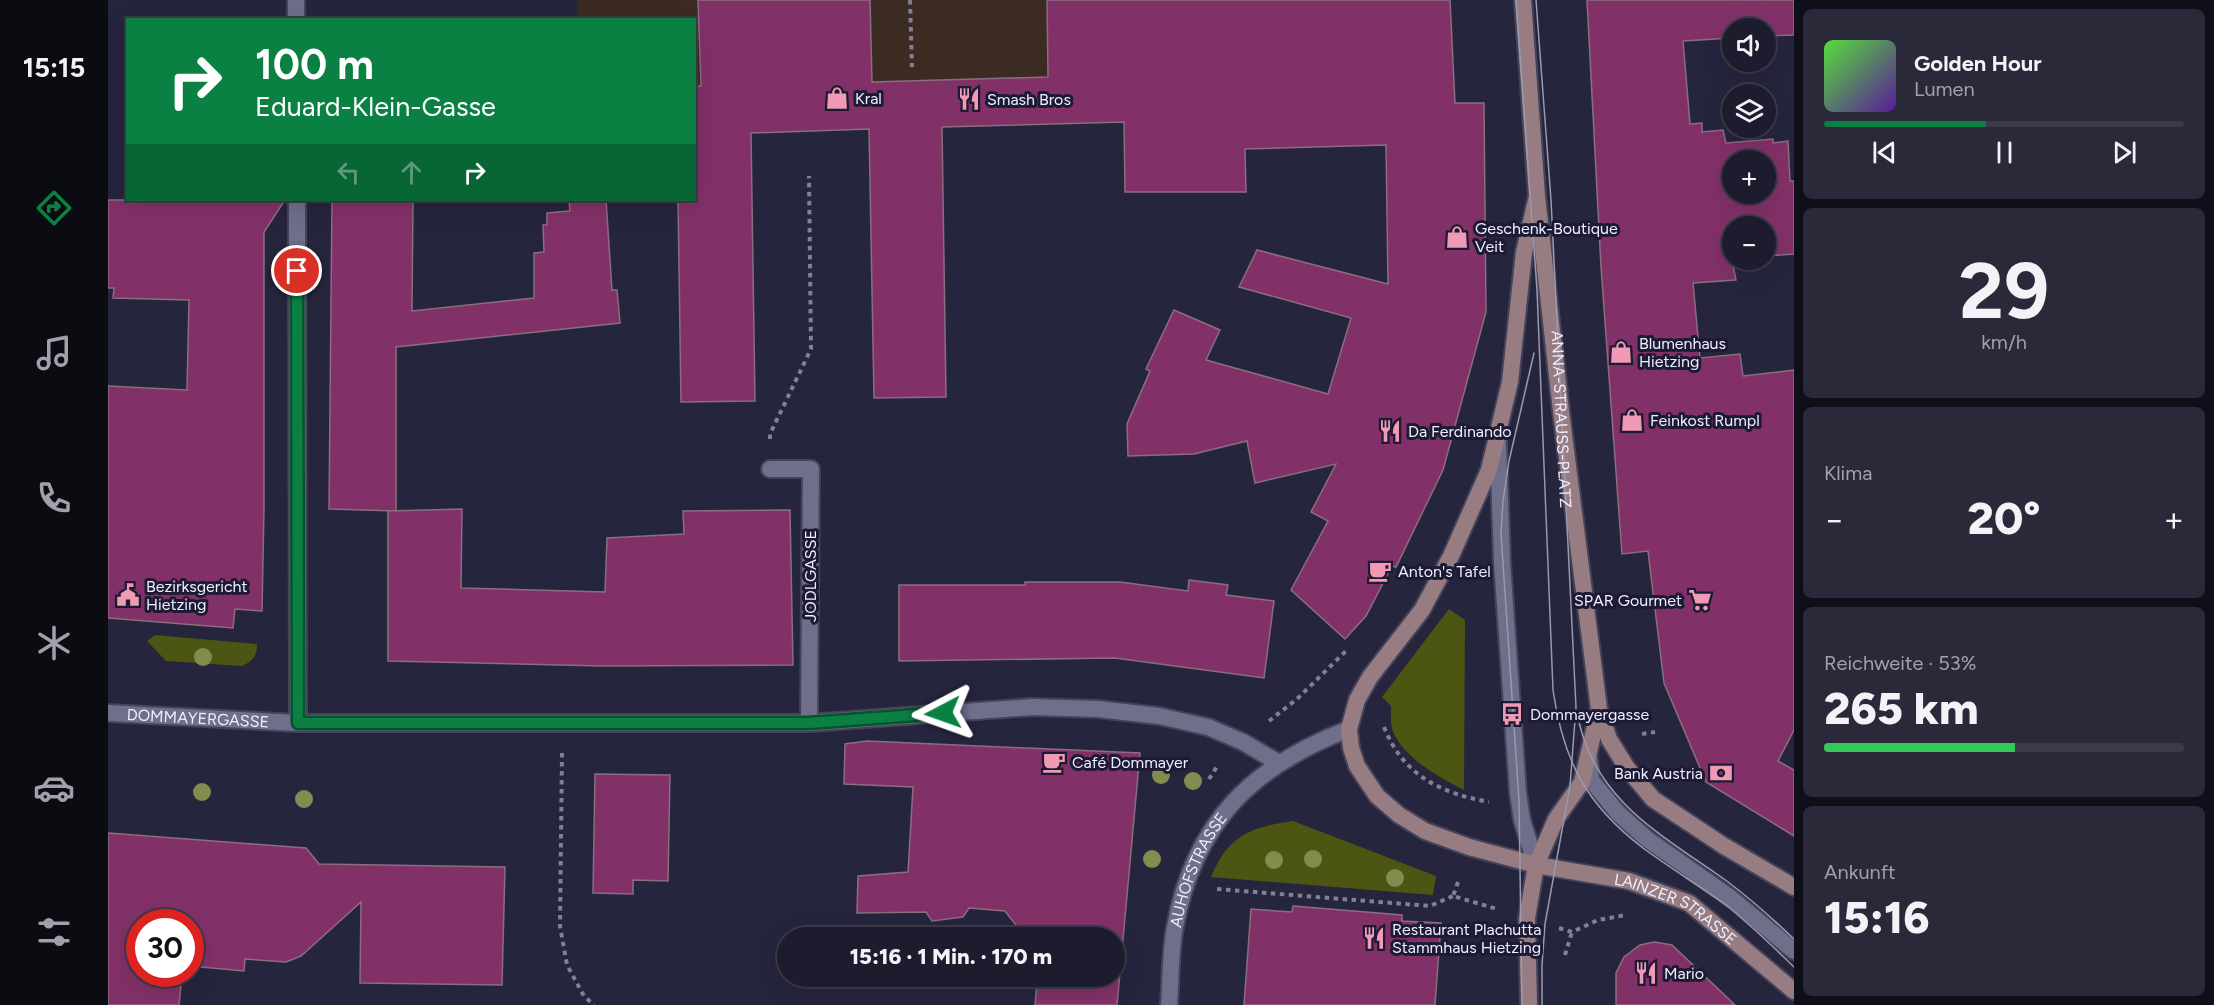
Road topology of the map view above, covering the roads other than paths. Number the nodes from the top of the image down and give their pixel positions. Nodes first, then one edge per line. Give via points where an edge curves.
1 (296, 0) edge
2 (1523, 0) edge
3 (296, 18) edge
4 (1537, 196) junction
5 (297, 201) edge
6 (1498, 431) junction
7 (770, 469) road end
8 (1599, 709) junction
9 (108, 713) edge
10 (298, 723) junction
11 (809, 723) junction
12 (1349, 729) junction
13 (1588, 753) junction
14 (1279, 763) junction
15 (1536, 865) junction
16 (1794, 887) edge
17 (1794, 951) edge
18 (1794, 991) edge
19 (1169, 1005) edge
20 (1529, 1005) edge

1 - 3 street
2 - 4 main road
4 - 6 main road via 1524,252 1510,381
4 - 8 main road, ANNA-STRAUSS-PLATZ
5 - 10 street
6 - 12 main road via 1489,470 1439,582 1370,677 1357,700
6 - 15 street via 1502,562 1519,800
7 - 11 street, JODLGASSE via 811,469
8 - 13 main road, ANNA-STRAUSS-PLATZ
8 - 16 main road via 1609,739 1626,768 1653,799
9 - 10 street, DOMMAYERGASSE
10 - 11 street, DOMMAYERGASSE
11 - 14 street, DOMMAYERGASSE via 1032,707 1098,709 1208,727
12 - 14 street
12 - 15 main road via 1357,766 1377,796 1399,815 1425,831
13 - 15 main road, ANNA-STRAUSS-PLATZ via 1582,782 1556,819
13 - 17 street, LAINZER STRASSE via 1591,780 1618,813
14 - 19 street, AUHOFSTRASSE via 1246,789 1205,838 1182,894 1174,930
15 - 18 main road, LAINZER STRASSE via 1629,881 1689,903
15 - 20 main road, ANNA-STRAUSS-PLATZ via 1527,918

